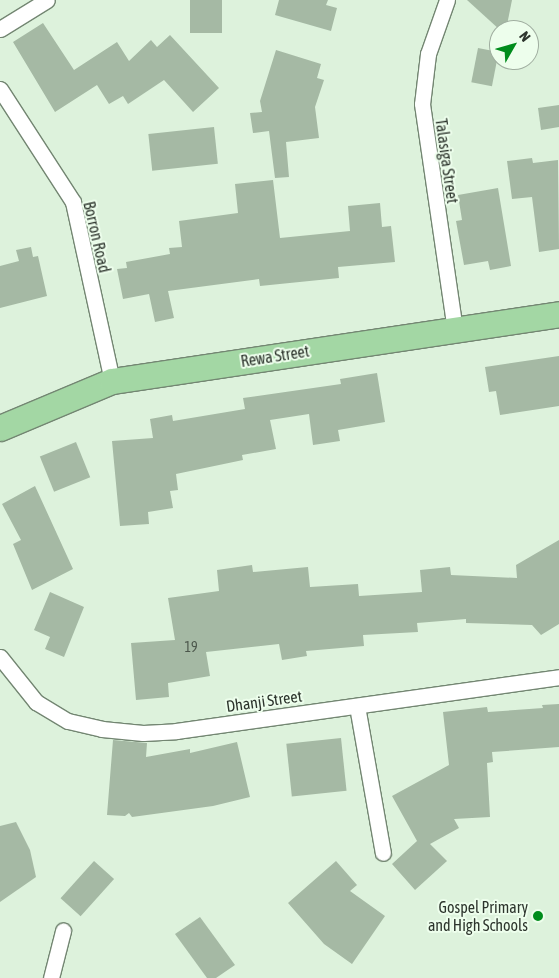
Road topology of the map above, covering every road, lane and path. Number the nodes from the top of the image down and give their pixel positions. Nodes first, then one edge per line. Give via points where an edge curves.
1 (47, 0) edge
2 (447, 0) edge
3 (0, 28) edge
4 (0, 89) edge
5 (559, 314) edge
6 (455, 329) junction
7 (112, 380) junction
8 (0, 428) edge
9 (0, 657) edge
10 (559, 677) edge
11 (357, 706) junction
12 (383, 853) dead end
13 (63, 931) dead end
14 (51, 978) edge

1 - 3 street
2 - 6 street, Talasiga Street via 428,54 422,104
4 - 7 street, Borron Road via 73,202
5 - 6 main road, Rewa Street
6 - 7 main road, Rewa Street
7 - 8 main road, Rewa Street
9 - 11 street, Dhanji Street via 36,702 68,721 102,730 176,731
10 - 11 street, Dhanji Street
11 - 12 street
13 - 14 street

